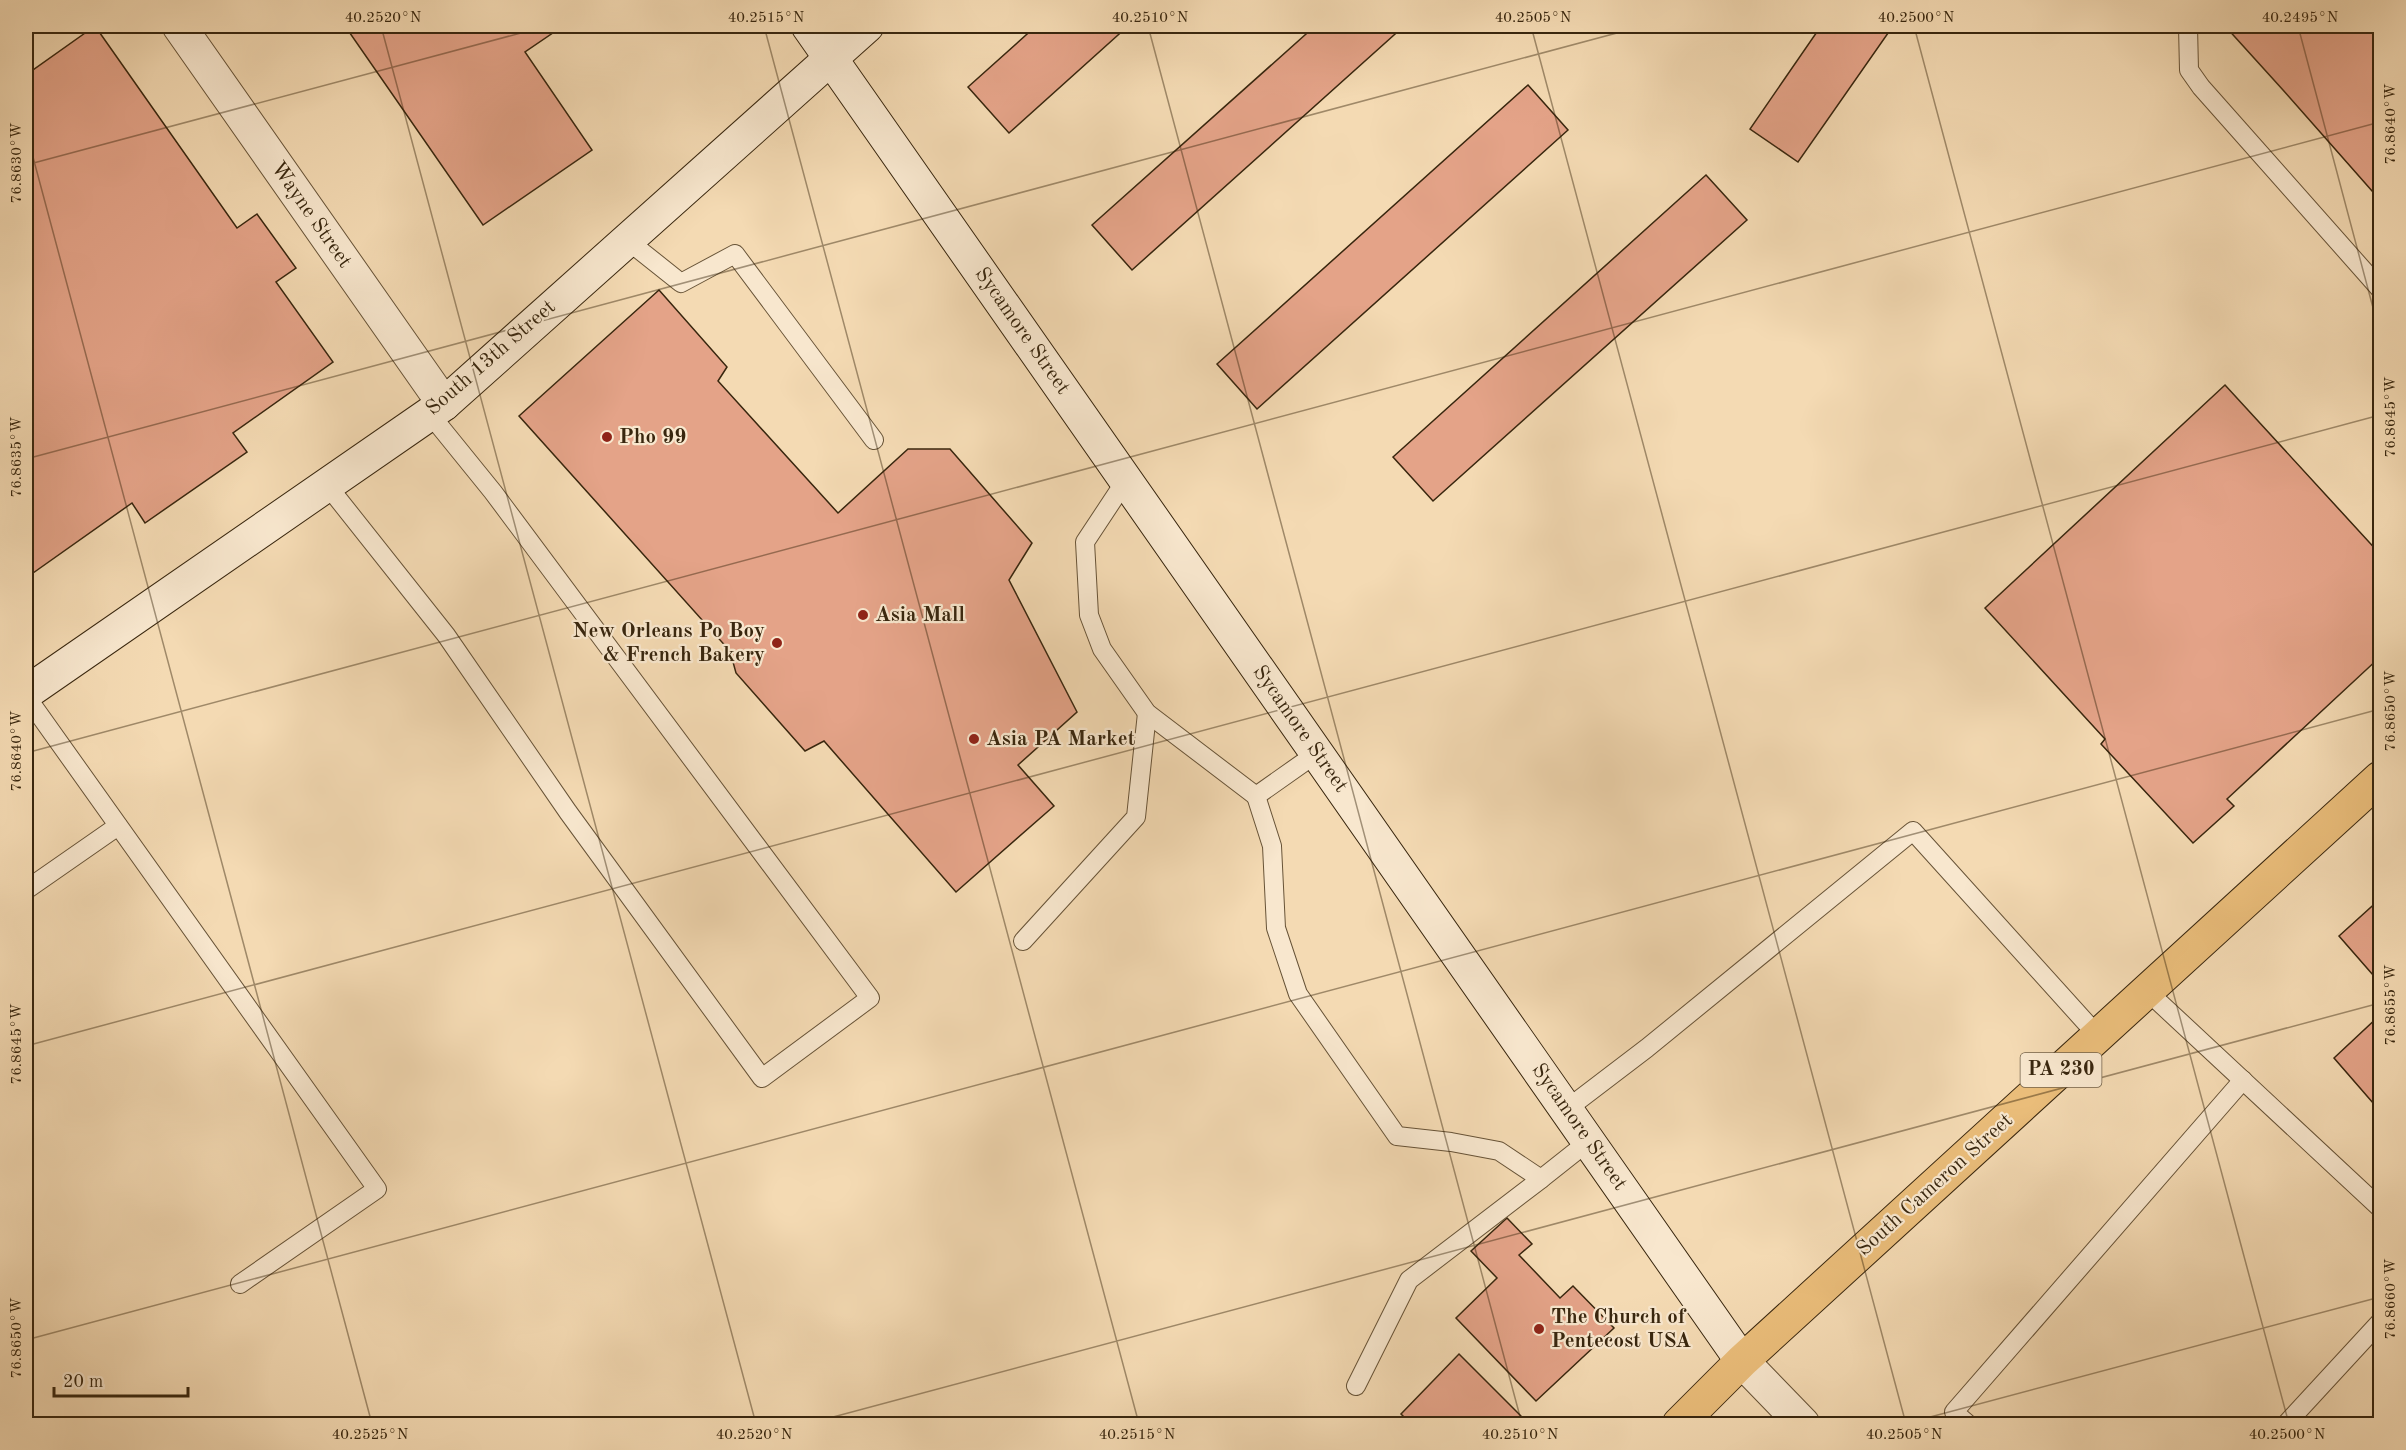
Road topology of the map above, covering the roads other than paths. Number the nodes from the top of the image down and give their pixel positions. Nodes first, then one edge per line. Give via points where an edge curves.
1 (179, 26) edge
2 (808, 26) edge
3 (867, 26) edge
4 (2188, 26) edge
5 (830, 58) junction
6 (627, 240) junction
7 (2380, 289) edge
8 (437, 408) junction
9 (874, 440) dead end
10 (1126, 480) junction
11 (327, 485) junction
12 (26, 694) edge
13 (1147, 713) junction
14 (1317, 753) junction
15 (2380, 778) edge
16 (1256, 796) junction
17 (118, 826) junction
18 (26, 890) edge
19 (1023, 941) dead end
20 (2147, 992) junction
21 (2098, 1036) junction
22 (2243, 1080) junction
23 (1567, 1109) junction
24 (1589, 1141) junction
25 (1541, 1179) junction
26 (2380, 1208) edge
27 (240, 1284) dead end
28 (2380, 1322) edge
29 (1742, 1361) junction
30 (1356, 1386) dead end
31 (1679, 1425) edge
32 (1803, 1425) edge
33 (1968, 1425) edge
34 (2286, 1425) edge

1 - 8 main road, Wayne Street
2 - 5 main road, Sycamore Street
3 - 5 main road, South 13th Street
4 - 7 lane via 2188,63 2195,79
5 - 6 main road, South 13th Street
5 - 10 main road, Sycamore Street
6 - 8 main road, South 13th Street
6 - 9 lane via 681,283 735,254
8 - 11 main road, South 13th Street
8 - 11 lane via 493,492 870,998 762,1078 568,812 446,635
10 - 13 lane via 1085,542 1086,585 1089,615 1102,649
10 - 14 main road, Sycamore Street
11 - 12 main road, South 13th Street
12 - 17 lane
13 - 16 lane
13 - 19 lane via 1136,817
14 - 16 lane
14 - 23 main road, Sycamore Street
15 - 20 main road, South Cameron Street / PA 230
16 - 25 lane via 1272,846 1276,928 1298,994 1397,1136 1499,1151
17 - 18 lane
17 - 27 lane via 377,1189
20 - 21 main road, South Cameron Street / PA 230
20 - 22 lane
21 - 23 lane via 1913,831
21 - 29 main road, South Cameron Street / PA 230
22 - 26 lane
22 - 33 lane via 1954,1412
23 - 24 main road, Sycamore Street
24 - 25 lane
24 - 29 main road, Sycamore Street
25 - 30 lane via 1408,1280
28 - 34 lane
29 - 31 main road, South Cameron Street / PA 230
29 - 32 main road, Sycamore Street

